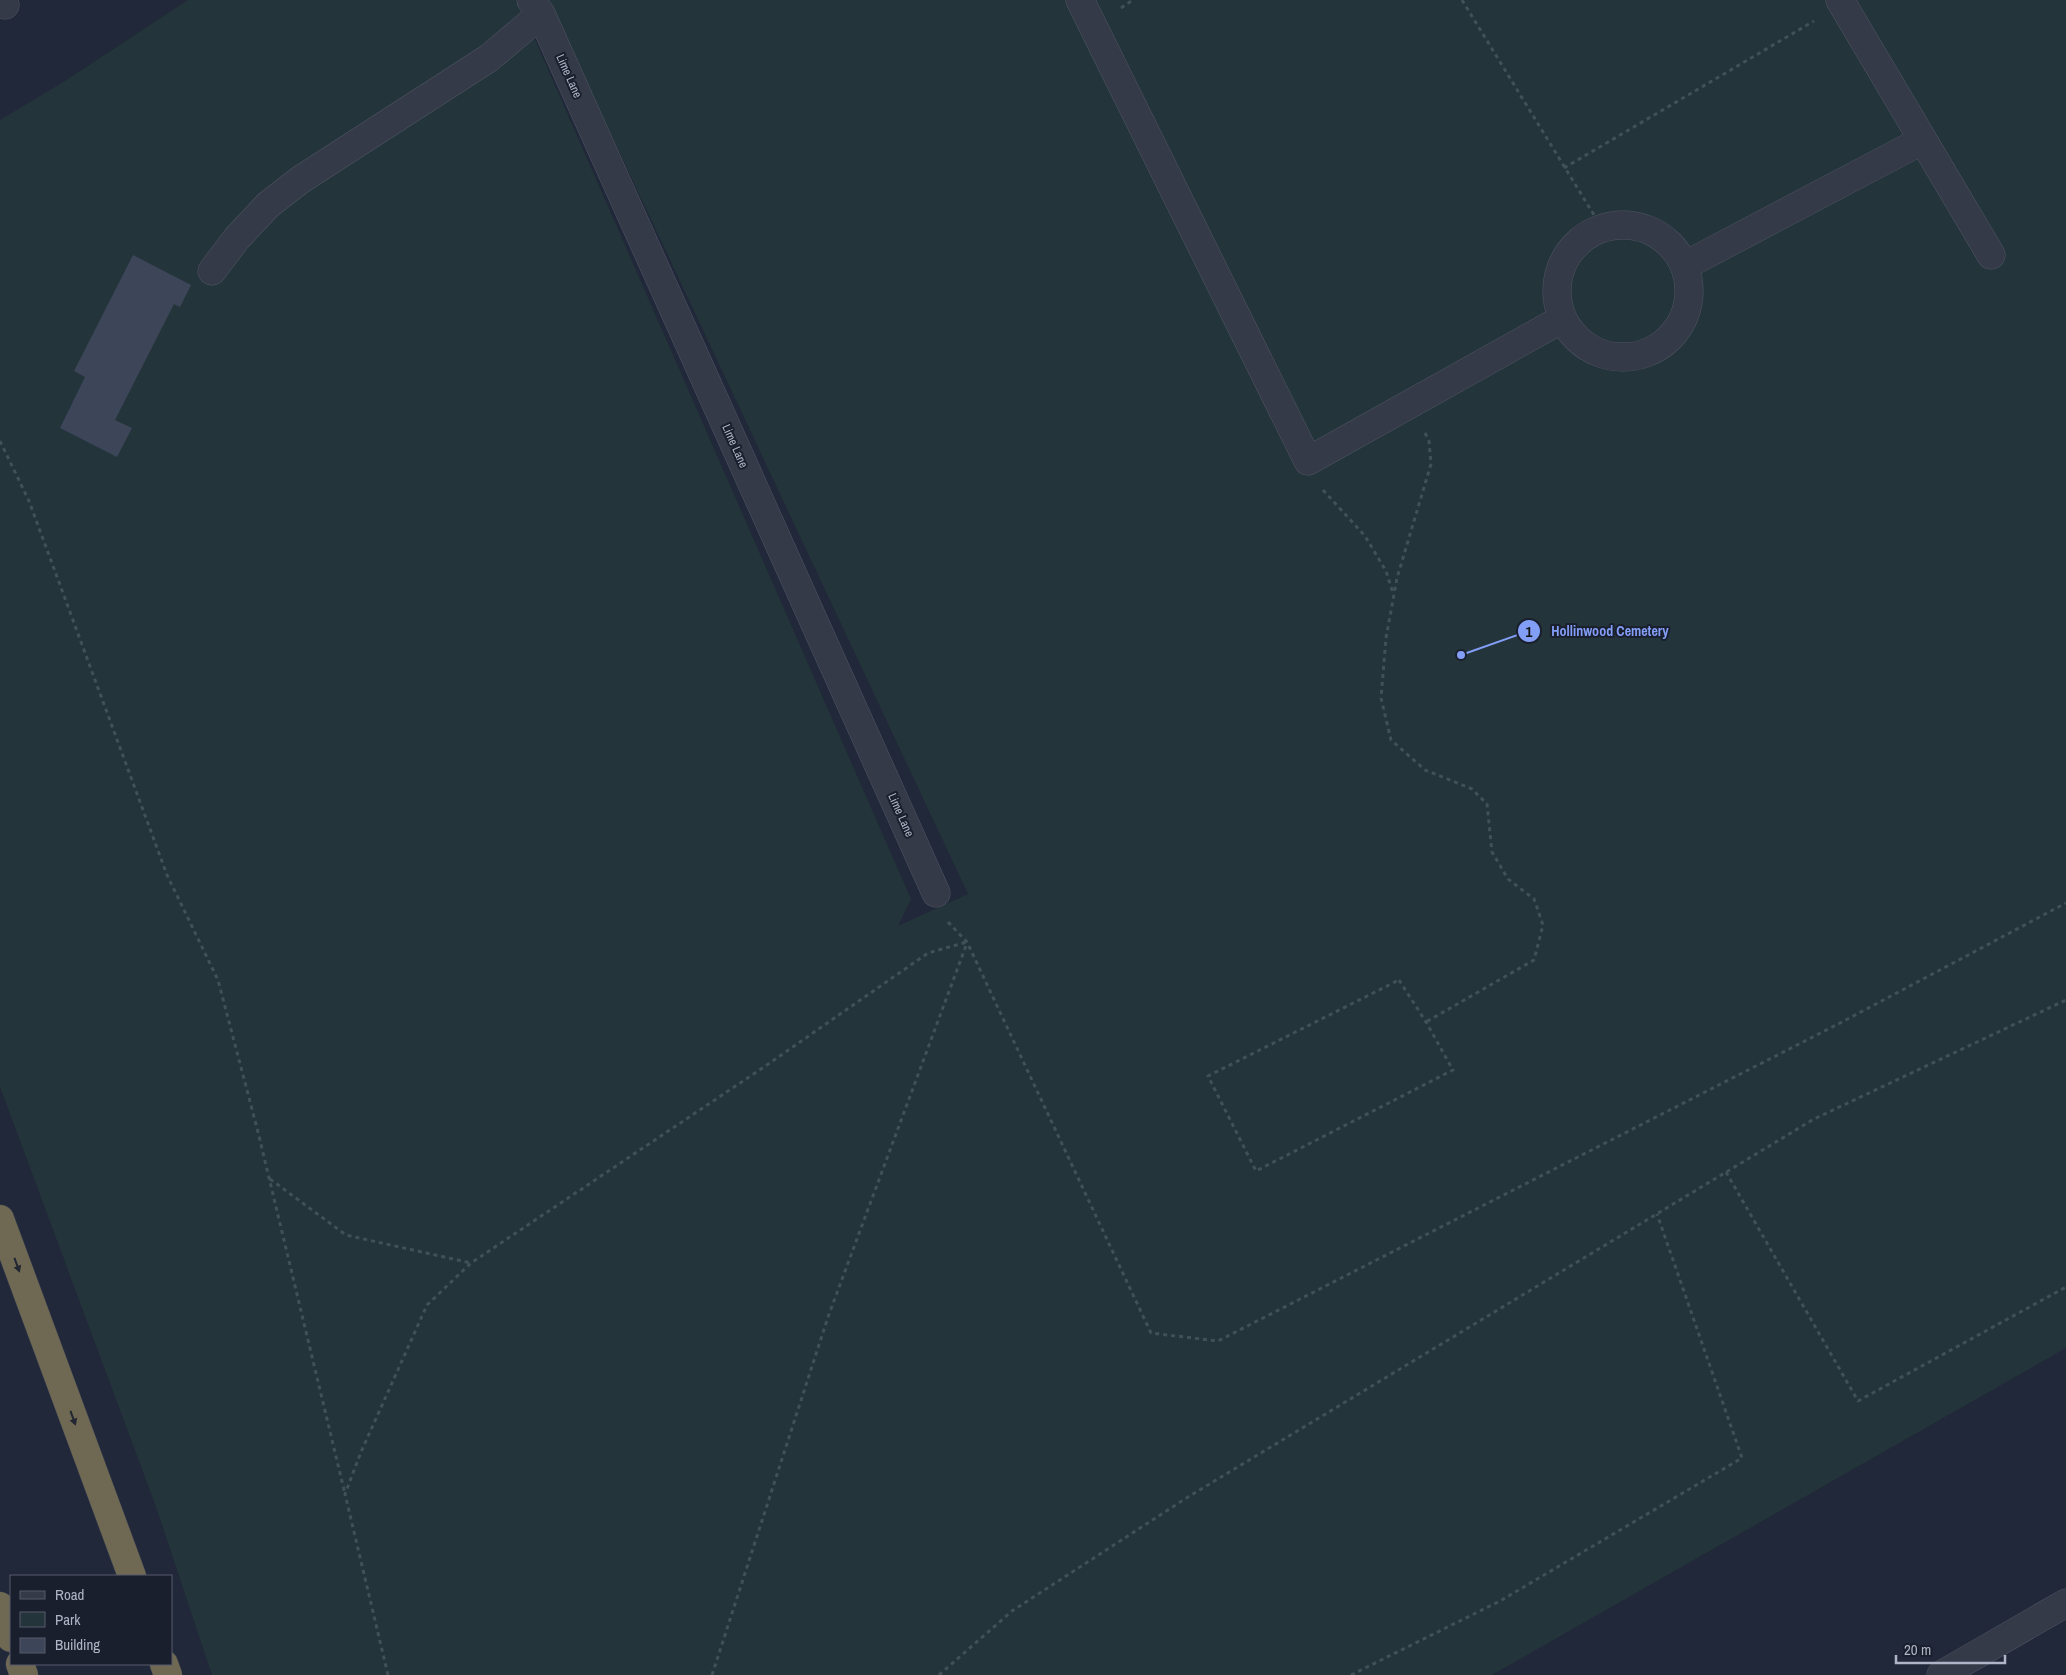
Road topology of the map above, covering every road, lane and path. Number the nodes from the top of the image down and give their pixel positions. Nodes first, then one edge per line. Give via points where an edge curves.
1 (1080, 0) edge
2 (1462, 0) edge
3 (1841, 2) edge
4 (536, 7) edge
5 (1923, 140) junction
6 (1564, 168) junction
7 (1602, 228) junction
8 (1991, 255) dead end
9 (1684, 266) junction
10 (212, 271) dead end
11 (1562, 319) junction
12 (1411, 403) junction
13 (0, 441) edge
14 (1308, 461) junction
15 (1394, 594) junction
16 (936, 893) joint
17 (2066, 903) edge
18 (967, 942) junction
19 (2066, 1000) edge
20 (1426, 1022) junction
21 (1726, 1172) junction
22 (269, 1178) junction
23 (1657, 1214) junction
24 (0, 1219) edge
25 (471, 1263) junction
26 (2066, 1287) edge
27 (345, 1494) junction
28 (132, 1575) edge
29 (2066, 1603) edge
30 (0, 1606) edge
31 (10, 1635) edge
32 (388, 1675) edge
33 (712, 1675) edge
34 (940, 1675) edge
35 (1351, 1675) edge
36 (1942, 1675) edge

1 - 14 street
2 - 6 path
3 - 5 street
3 - 6 path
4 - 10 street via 489,58 300,180 268,205
4 - 16 street, Lime Lane
5 - 8 street
5 - 9 street
6 - 7 path
7 - 9 street via 1622,225 1641,228 1659,236 1674,249
7 - 11 street via 1582,238 1567,254 1558,275 1556,297
9 - 11 street via 1689,288 1686,310 1676,330 1659,346 1638,356 1616,357 1594,351 1575,338
11 - 12 street
12 - 14 street
12 - 15 path via 1428,441 1431,464
13 - 22 path via 29,501 166,875 218,980
14 - 15 path via 1326,494 1365,536 1386,571
15 - 20 path via 1381,698 1391,740 1425,770 1472,789 1487,804 1492,852 1508,880 1534,899 1543,925 1534,960
16 - 18 path via 946,920
17 - 18 path via 1844,1021 1218,1341 1151,1332
18 - 25 path via 928,953
18 - 33 path via 828,1318
19 - 21 path via 1814,1119
20 - 20 path via 1453,1070 1256,1171 1208,1076 1399,980
21 - 23 path
21 - 26 path via 1858,1401
22 - 25 path via 346,1235
22 - 27 path
23 - 34 path via 1197,1492 1071,1573 1012,1611
23 - 35 path via 1742,1458 1500,1601
24 -> 28 highway
25 - 27 path via 427,1305
27 - 32 path
29 - 36 street
30 - 31 highway

